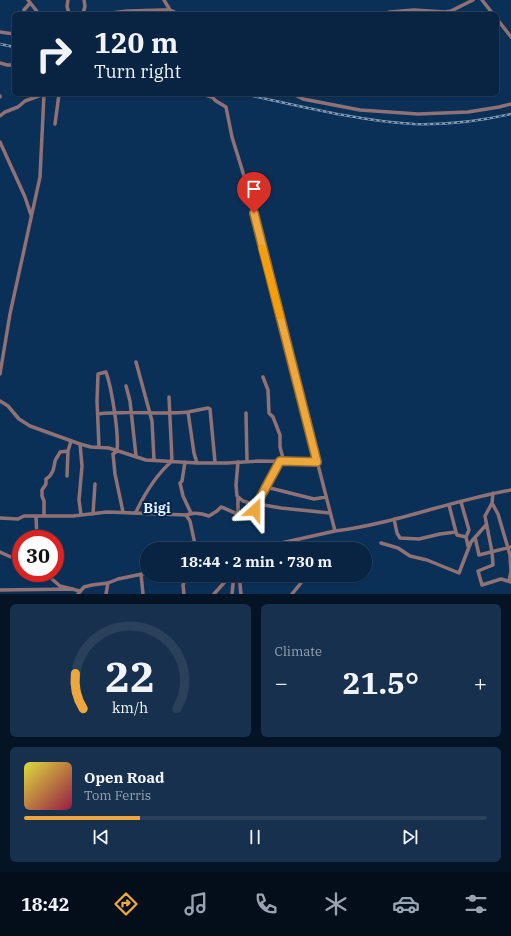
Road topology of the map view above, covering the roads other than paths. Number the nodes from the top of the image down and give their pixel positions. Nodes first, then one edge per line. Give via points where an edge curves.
1 (68, 0) edge
2 (84, 0) edge
3 (164, 0) edge
4 (473, 0) edge
5 (482, 0) edge
6 (29, 2) edge
7 (24, 12) edge
8 (37, 12) edge
9 (68, 12) edge
10 (84, 12) edge
11 (119, 12) edge
12 (170, 12) edge
13 (390, 12) edge
14 (445, 12) edge
15 (445, 12) edge
16 (491, 12) edge
17 (499, 22) edge
18 (0, 32) edge
19 (12, 33) edge
20 (511, 38) edge
21 (0, 63) edge
22 (12, 65) edge
23 (39, 96) edge
24 (44, 96) edge
25 (59, 96) edge
26 (207, 96) edge
27 (296, 96) edge
28 (511, 104) edge
29 (0, 116) edge
30 (55, 124) dead end
31 (0, 142) edge
32 (31, 218) junction
33 (136, 362) dead end
34 (0, 374) edge
35 (263, 377) dead end
36 (126, 386) dead end
37 (169, 398) dead end
38 (0, 401) edge
39 (114, 412) junction
40 (130, 412) junction
41 (149, 412) junction
42 (169, 412) junction
43 (188, 412) junction
44 (98, 414) junction
45 (246, 414) dead end
46 (71, 441) junction
47 (80, 444) junction
48 (99, 447) junction
49 (68, 451) junction
50 (117, 451) junction
51 (136, 456) junction
52 (154, 460) junction
53 (172, 461) junction
54 (247, 461) junction
55 (282, 461) junction
56 (185, 462) junction
57 (215, 462) junction
58 (238, 462) junction
59 (317, 462) junction
60 (197, 463) junction
61 (67, 476) dead end
62 (95, 484) dead end
63 (266, 487) junction
64 (511, 490) edge
65 (493, 493) junction
66 (326, 497) junction
67 (238, 498) junction
68 (461, 502) junction
69 (492, 503) junction
70 (257, 505) junction
71 (449, 505) junction
72 (123, 512) junction
73 (136, 512) junction
74 (191, 513) junction
75 (330, 513) junction
76 (93, 514) junction
77 (81, 515) junction
78 (186, 515) junction
79 (238, 515) junction
80 (36, 516) junction
81 (44, 516) junction
82 (0, 518) edge
83 (394, 519) junction
84 (486, 525) junction
85 (37, 530) edge
86 (335, 531) junction
87 (456, 532) junction
88 (466, 537) junction
89 (475, 537) junction
90 (290, 541) joint
91 (194, 542) edge
92 (286, 542) edge
93 (381, 543) dead end
94 (468, 547) junction
95 (509, 547) edge
96 (0, 552) edge
97 (492, 552) junction
98 (12, 556) edge
99 (140, 574) edge
100 (55, 582) edge
101 (142, 582) edge
102 (184, 582) edge
103 (225, 582) edge
104 (233, 582) edge
105 (240, 582) edge
106 (301, 582) edge
107 (510, 582) edge
108 (108, 583) junction
109 (73, 589) junction
110 (0, 590) edge
111 (79, 592) edge
112 (106, 594) edge
113 (143, 594) edge
114 (184, 594) edge
115 (214, 594) edge
116 (232, 594) edge
117 (241, 594) edge
118 (292, 594) edge

1 - 9 street
2 - 10 street
3 - 12 street
4 - 15 street
5 - 16 street
6 - 7 street
6 - 8 street
11 - 12 street
13 - 14 street
17 - 20 street
18 - 19 street
21 - 22 street
23 - 29 street
24 - 32 street via 40,177
25 - 30 street
26 - 59 street via 226,107
27 - 28 street via 303,100 360,110 418,114 473,111
31 - 32 street
32 - 34 street
33 - 41 street
35 - 55 street via 268,390 269,413 280,435
36 - 40 street
37 - 42 street
38 - 46 street via 24,422
39 - 40 street
39 - 44 street
39 - 44 street via 106,372 98,374
39 - 50 street
40 - 41 street
40 - 51 street
41 - 42 street
41 - 52 street via 152,421
42 - 43 street
42 - 53 street
43 - 57 street via 210,409
43 - 60 street
44 - 48 street
45 - 54 street
46 - 47 street
46 - 49 street
47 - 48 street
47 - 77 street
48 - 50 street
49 - 61 street
49 - 81 street via 60,452 55,467 43,486
50 - 51 street
50 - 72 street via 113,454
51 - 52 street
52 - 53 street
53 - 56 street
53 - 73 street via 161,471 144,495
54 - 55 street
54 - 58 street
55 - 59 street
55 - 63 street
56 - 60 street
56 - 74 street via 180,483
57 - 58 street
57 - 60 street
58 - 67 street
59 - 66 street
62 - 76 street
63 - 66 street via 314,499
63 - 70 street
64 - 65 street
65 - 68 street
65 - 69 street
66 - 75 street
67 - 70 street
67 - 79 street
68 - 71 street
68 - 88 street via 468,530
69 - 84 street via 485,516
69 - 95 street
70 - 75 street
70 - 79 street via 252,512
71 - 83 street
71 - 87 street
72 - 73 street
72 - 76 street
73 - 78 street
74 - 78 street
74 - 79 street via 209,516 221,507
75 - 86 street
76 - 77 street
77 - 81 street
78 - 91 street via 190,521
80 - 81 street
80 - 82 street
80 - 85 street
83 - 86 street
83 - 87 street via 396,533 400,538 419,539
84 - 89 street
84 - 97 street
86 - 90 street
87 - 88 street via 457,535
88 - 94 street
89 - 94 street
89 - 97 street via 479,555
90 - 92 street
93 - 94 street via 458,573
95 - 97 street
95 - 107 street
96 - 98 street
97 - 107 street via 493,565 478,571 482,585 500,579
99 - 108 street
100 - 109 street via 60,586
101 - 113 street
102 - 114 street
103 - 115 street
104 - 116 street
105 - 117 street
106 - 118 street
108 - 111 street via 84,587
108 - 112 street
109 - 110 street
109 - 111 street

